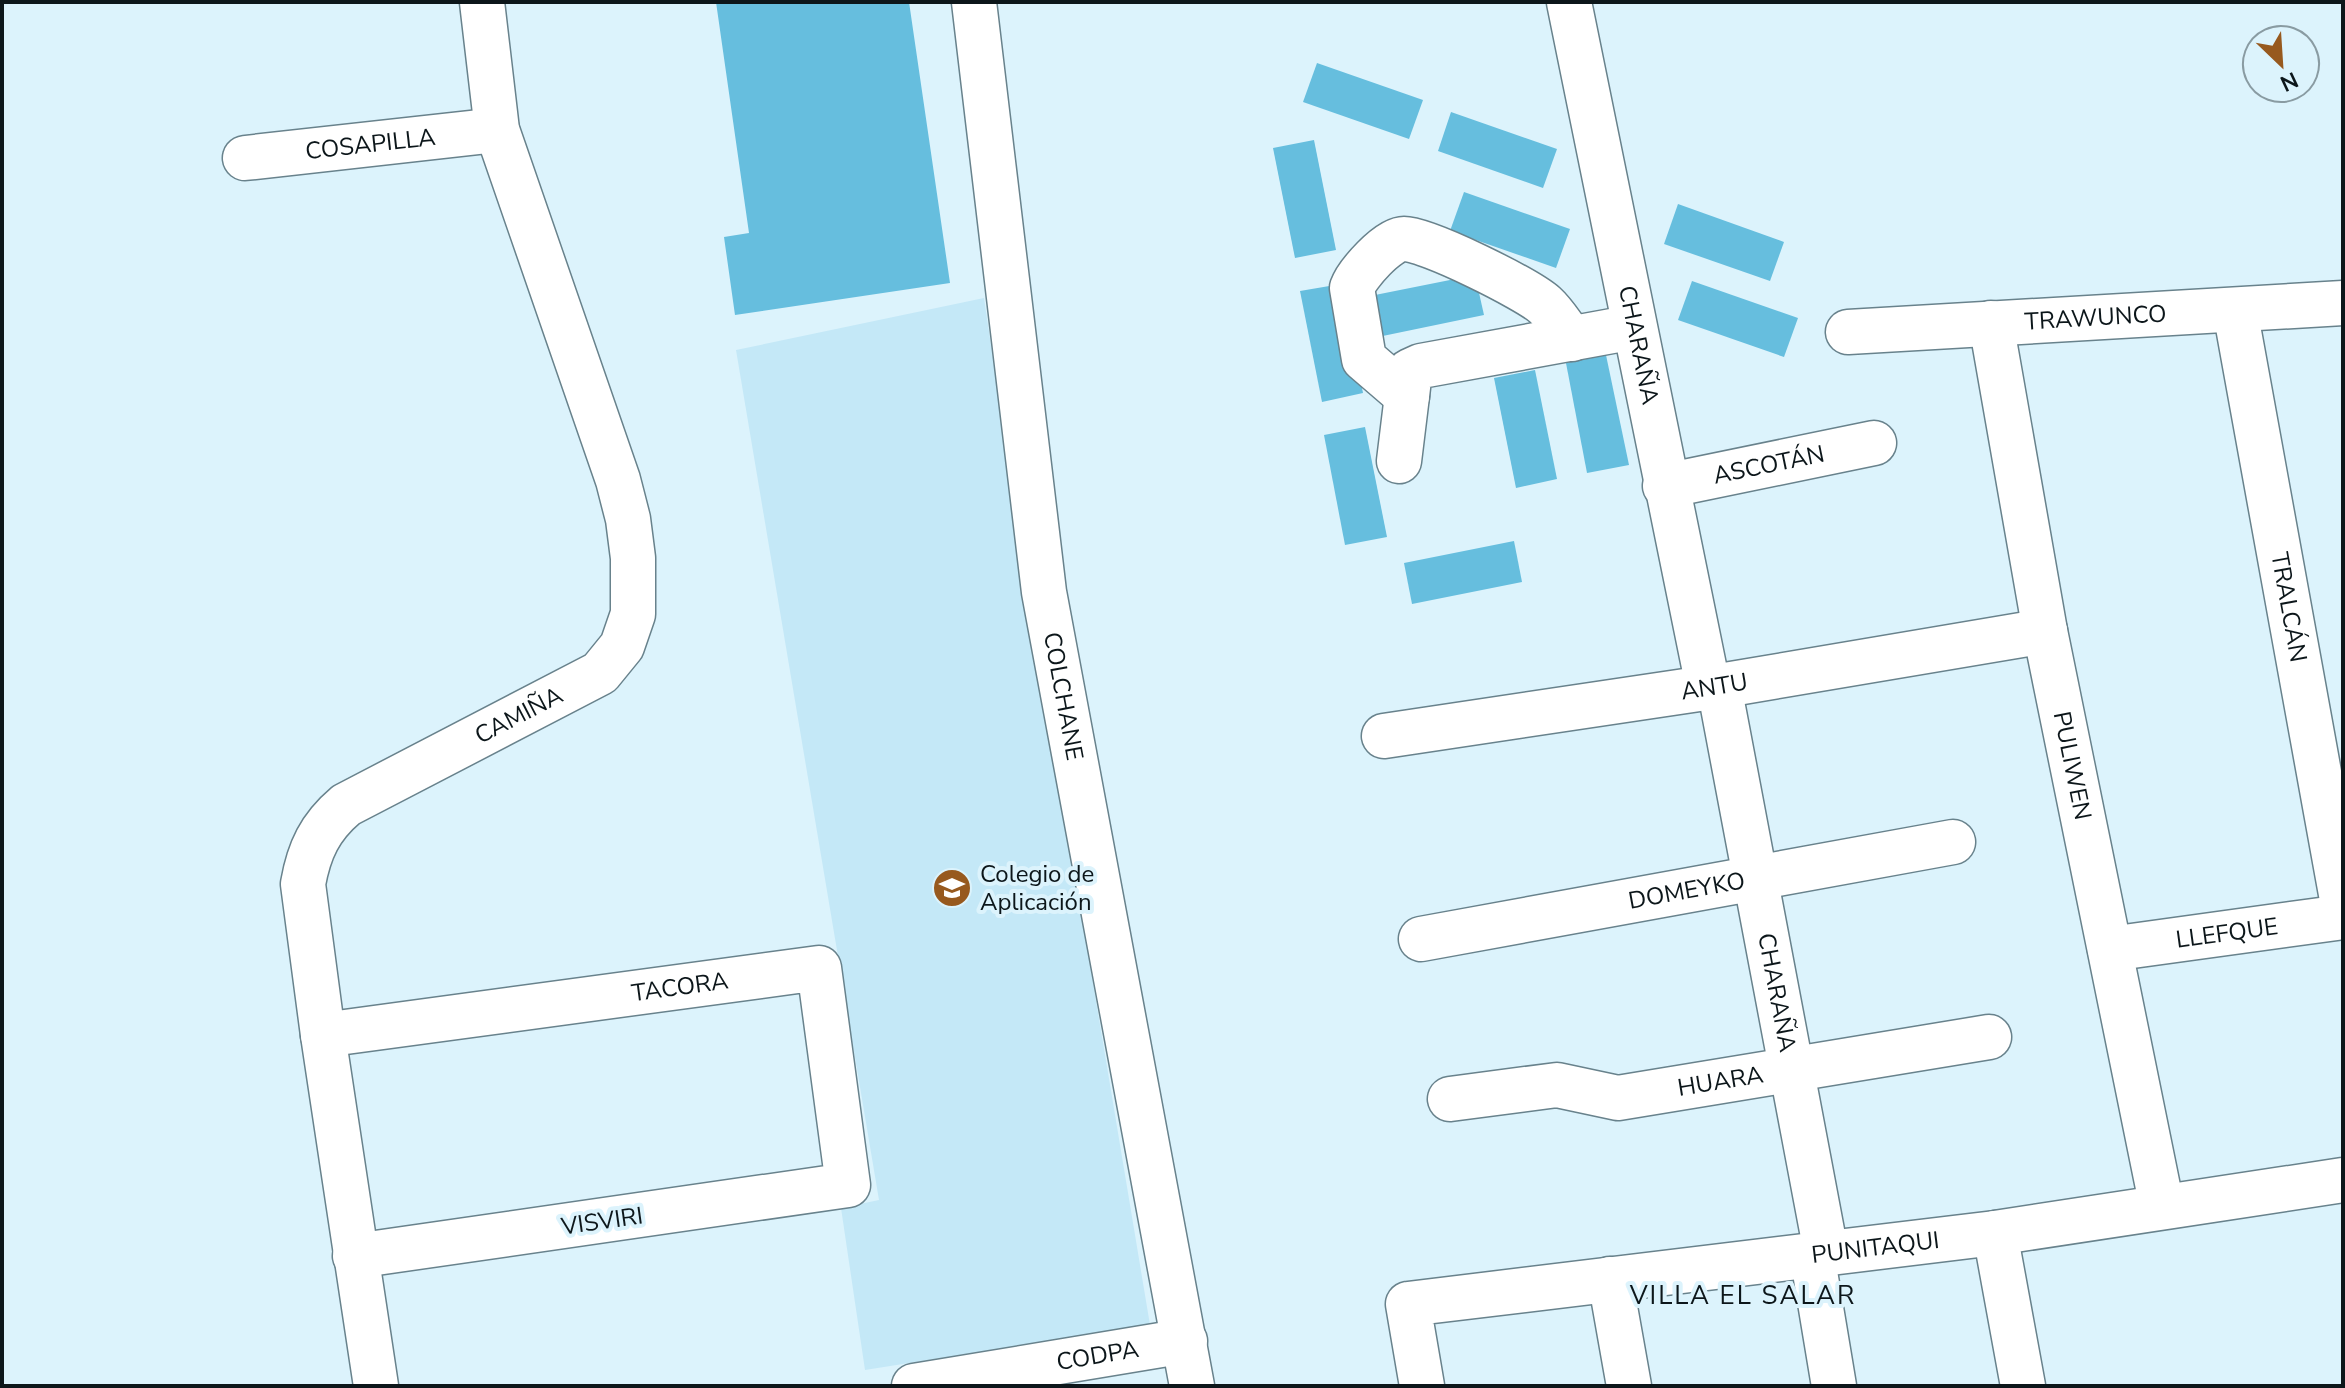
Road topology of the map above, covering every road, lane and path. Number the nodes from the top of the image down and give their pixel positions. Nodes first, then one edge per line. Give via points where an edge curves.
1 (482, 2) edge
2 (974, 2) edge
3 (1561, 5) edge
4 (497, 130) junction
5 (245, 158) dead end
6 (2343, 303) edge
7 (2235, 310) junction
8 (1991, 323) junction
9 (1634, 327) junction
10 (1848, 332) dead end
11 (1572, 339) junction
12 (1407, 396) junction
13 (1874, 443) dead end
14 (1399, 461) dead end
15 (1665, 486) junction
16 (2045, 631) junction
17 (1713, 686) junction
18 (1384, 736) dead end
19 (1953, 842) dead end
20 (1755, 878) junction
21 (2343, 905) edge
22 (2343, 917) edge
23 (1421, 939) dead end
24 (2110, 949) junction
25 (323, 1035) junction
26 (1989, 1037) dead end
27 (1791, 1071) junction
28 (1450, 1099) dead end
29 (2343, 1180) edge
30 (848, 1185) joint
31 (2162, 1207) junction
32 (1995, 1233) junction
33 (1819, 1253) junction
34 (355, 1256) junction
35 (1610, 1279) junction
36 (1185, 1341) junction
37 (979, 1381) edge
38 (376, 1386) edge
39 (914, 1386) edge
40 (1192, 1386) edge
41 (1422, 1386) edge
42 (1629, 1386) edge
43 (1834, 1386) edge
44 (2023, 1386) edge

1 - 4 street, CAMIÑA
2 - 36 street, COLCHANE via 1044,592
3 - 9 street, CHARAÑA
4 - 5 street, COSAPILLA
4 - 25 street, CAMIÑA via 618,480 633,558 633,614 622,646 600,673 346,805 329,820 307,861 303,884
6 - 7 street, TRAWUNCO
7 - 8 street, TRAWUNCO
7 - 21 street, TRALCÁN
8 - 10 street, TRAWUNCO
8 - 16 street, PULIWEN
9 - 11 street
9 - 15 street, CHARAÑA
11 - 12 street via 1421,366 1410,371
11 - 12 street via 1544,304 1481,268 1405,239 1396,242 1352,288 1364,359
12 - 14 street
13 - 15 street, ASCOTÁN
15 - 17 street, CHARAÑA
16 - 17 street, ANTU
16 - 24 street, PULIWEN
17 - 18 street, ANTU
17 - 20 street, CHARAÑA
19 - 20 street, DOMEYKO
20 - 23 street, DOMEYKO
20 - 27 street, CHARAÑA
22 - 24 street, LLEFQUE
24 - 31 street, PULIWEN
25 - 30 street, TACORA via 819,968
25 - 34 street, CAMIÑA
26 - 27 street, HUARA
27 - 28 street, HUARA via 1618,1098 1557,1085
27 - 33 street, CHARAÑA
29 - 31 street, PUNITAQUI
30 - 34 street, VISVIRI
31 - 32 street, PUNITAQUI
32 - 33 street, PUNITAQUI
32 - 44 street
33 - 35 street, PUNITAQUI
33 - 43 street, CHARAÑA
34 - 38 street, CAMIÑA
35 - 41 street, PUNITAQUI via 1408,1304
35 - 42 street
36 - 37 street, CODPA
36 - 40 street, COLCHANE
37 - 39 street, CODPA

